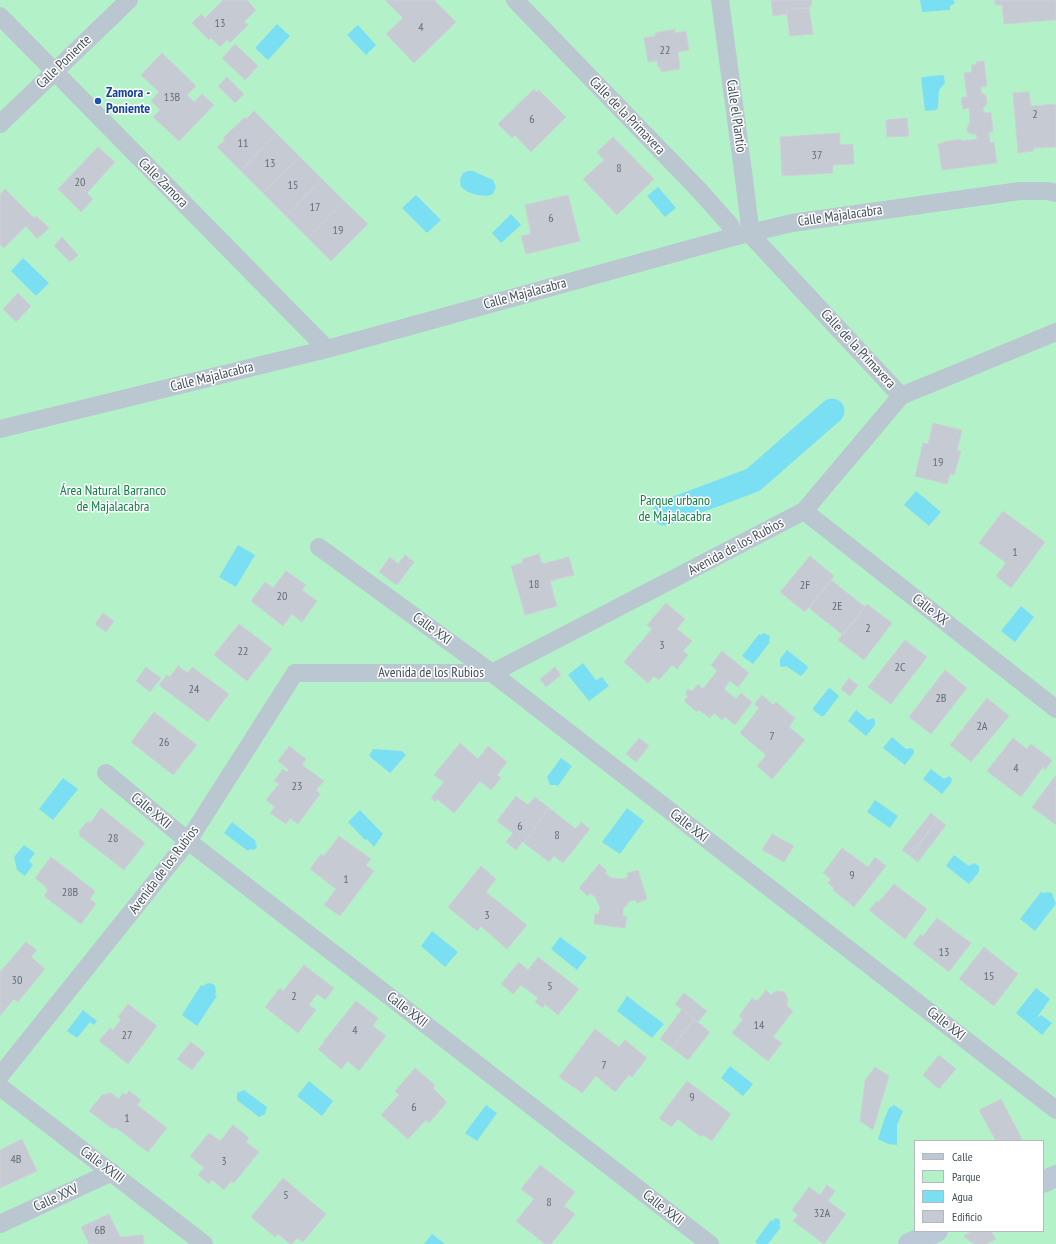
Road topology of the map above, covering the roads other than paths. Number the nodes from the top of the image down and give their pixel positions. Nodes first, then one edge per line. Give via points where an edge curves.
1 (129, 0) edge
2 (515, 0) edge
3 (720, 0) edge
4 (0, 16) edge
5 (55, 72) junction
6 (0, 124) edge
7 (1056, 193) edge
8 (741, 235) junction
9 (1056, 332) edge
10 (327, 349) junction
11 (901, 396) junction
12 (0, 430) edge
13 (804, 512) junction
14 (319, 547) dead end
15 (492, 673) junction
16 (1056, 709) edge
17 (106, 773) dead end
18 (188, 841) junction
19 (0, 1076) edge
20 (0, 1087) edge
21 (1056, 1110) edge
22 (112, 1172) junction
23 (1056, 1176) edge
24 (1044, 1182) edge
25 (0, 1224) edge
26 (935, 1232) edge
27 (204, 1244) edge
28 (710, 1244) edge
29 (909, 1244) edge

1 - 5 street, Calle Poniente
2 - 8 street, Calle de la Primavera
3 - 8 street, Calle el Plantío via 749,219
4 - 5 street, Calle Zamora
5 - 6 street, Calle Poniente
5 - 10 street, Calle Zamora
7 - 8 street, Calle Majalacabra via 1020,191 792,223
8 - 10 street, Calle Majalacabra
8 - 11 street, Calle de la Primavera
9 - 11 street, Avenida de los Rubios
10 - 12 street, Calle Majalacabra
11 - 13 street, Avenida de los Rubios
13 - 15 street, Avenida de los Rubios
13 - 16 street, Calle XX
14 - 15 street, Calle XXI
15 - 18 street, Avenida de los Rubios via 295,673
15 - 21 street, Calle XXI
17 - 18 street, Calle XXII
18 - 19 street, Avenida de los Rubios
18 - 28 street, Calle XXII
20 - 22 street, Calle XXIII
22 - 25 street, Calle XXV
22 - 27 street, Calle XXIII
23 - 24 street
26 - 29 street

